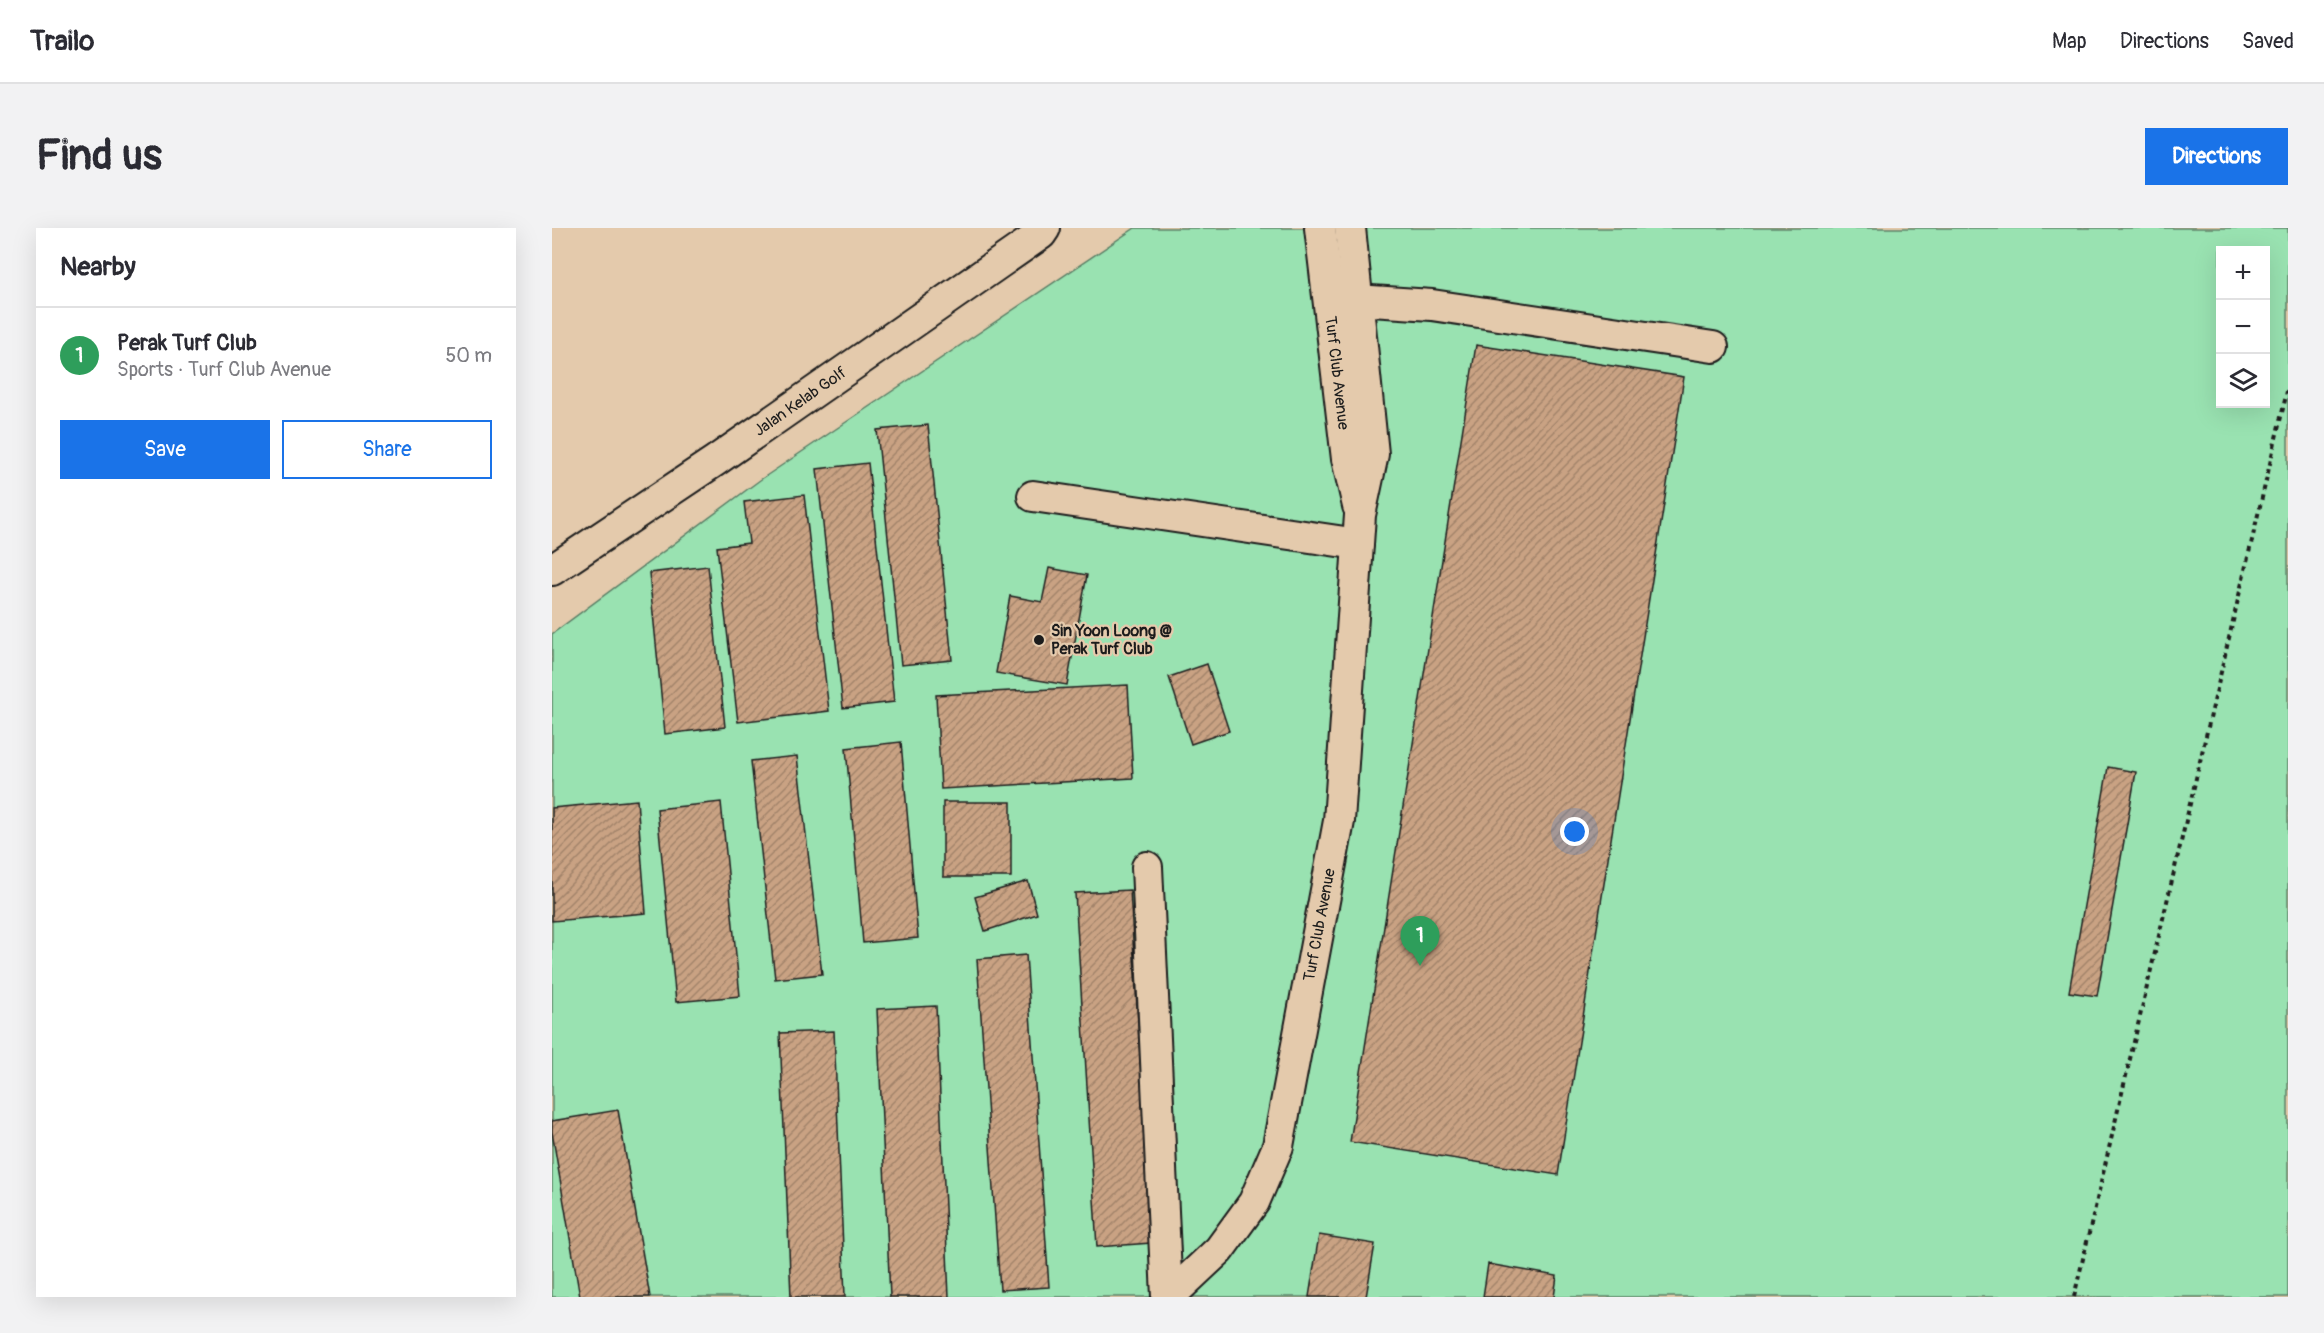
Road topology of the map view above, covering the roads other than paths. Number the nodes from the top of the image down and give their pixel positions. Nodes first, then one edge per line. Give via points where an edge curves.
1 (1024, 228) edge
2 (1045, 228) edge
3 (1320, 228) edge
4 (1350, 228) edge
5 (1356, 300) junction
6 (1713, 347) dead end
7 (1032, 496) dead end
8 (1360, 515) junction
9 (1358, 544) junction
10 (552, 547) edge
11 (552, 570) edge
12 (1147, 867) dead end
13 (1168, 1297) edge

1 - 10 street, Jalan Kelab Golf
2 - 11 street, Jalan Kelab Golf via 715,461
3 - 8 street, Turf Club Avenue via 1347,459
4 - 5 street, Turf Club Avenue
5 - 6 street via 1432,305
5 - 8 street, Turf Club Avenue via 1372,454
7 - 9 street
8 - 9 street, Turf Club Avenue
9 - 13 street, Turf Club Avenue via 1339,821 1278,1146 1254,1202 1219,1250
12 - 13 street

